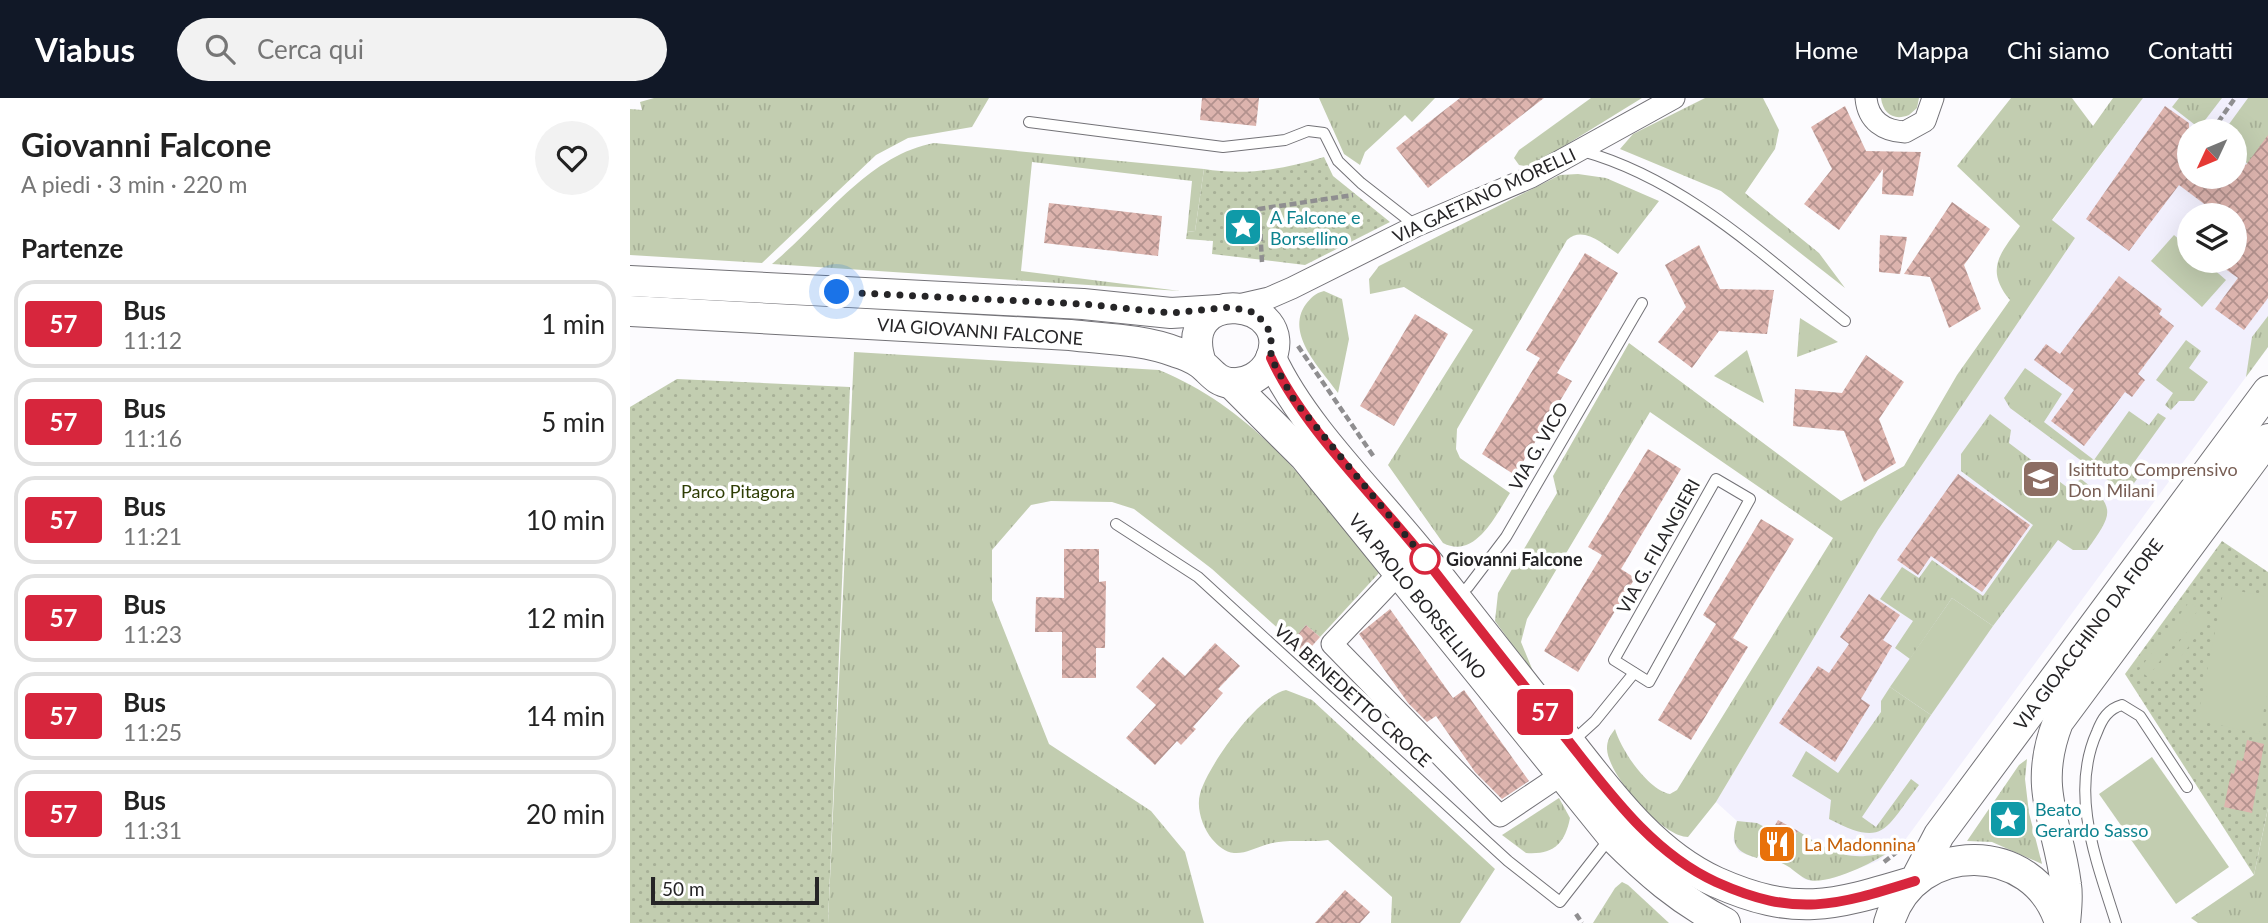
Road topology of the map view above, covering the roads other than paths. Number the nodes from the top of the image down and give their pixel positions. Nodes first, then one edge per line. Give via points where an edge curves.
1 (1672, 98) edge
2 (1866, 98) edge
3 (1933, 98) edge
4 (1029, 122) dead end
5 (1580, 150) junction
6 (1416, 226) junction
7 (630, 281) edge
8 (1292, 288) junction
9 (1642, 303) dead end
10 (1225, 308) junction
11 (630, 310) edge
12 (1845, 321) dead end
13 (1279, 342) junction
14 (1201, 363) junction
15 (1231, 383) junction
16 (2268, 391) edge
17 (2268, 439) edge
18 (1116, 523) dead end
19 (1400, 572) junction
20 (1453, 598) junction
21 (1634, 673) junction
22 (1570, 744) junction
23 (1561, 775) junction
24 (2188, 787) dead end
25 (1612, 836) junction
26 (1915, 881) junction
27 (1725, 923) edge
28 (1889, 923) edge
29 (2063, 923) edge
30 (2116, 923) edge

1 - 5 street, VIA GAETANO MORELLI
2 - 3 street via 1869,112 1880,126 1905,132 1925,121
4 - 6 lane via 1223,147 1324,132 1338,161
5 - 6 street, VIA GAETANO MORELLI via 1531,177
5 - 12 lane via 1609,158 1706,209
6 - 8 street, VIA GAETANO MORELLI
7 - 10 street, VIA GIOVANNI FALCONE via 1083,304 1171,313
8 - 10 street, VIA GAETANO MORELLI
8 - 13 street
9 - 20 lane, VIA G. VICO via 1506,537 1468,587
10 - 13 street via 1256,313
10 - 14 street via 1200,327 1196,351
11 - 14 street, VIA GIOVANNI FALCONE via 1069,335 1156,345
13 - 15 street via 1255,378
13 - 20 street, VIA PAOLO BORSELLINO via 1294,400
14 - 15 street via 1209,373
15 - 19 street, VIA PAOLO BORSELLINO via 1305,457
16 - 26 street, VIA GIOACCHINO DA FIORE via 1939,835
17 - 29 street, VIA GIOACCHINO DA FIORE via 2058,722 2046,769 2047,805 2067,887
18 - 25 lane, VIA BENEDETTO CROCE via 1198,578 1508,861 1560,902
19 - 23 street, VIA PAOLO BORSELLINO
19 - 23 street via 1332,645 1500,816
20 - 22 street, VIA PAOLO BORSELLINO
21 - 21 lane, VIA G. FILANGIERI via 1649,682 1751,499 1716,479 1614,660
21 - 22 lane
22 - 26 street, VIA PAOLO BORSELLINO via 1657,843 1686,866 1756,898 1820,907
23 - 25 street, VIA PAOLO BORSELLINO
24 - 30 lane via 2140,716 2122,705 2107,713 2090,746 2085,809
25 - 27 street, VIA PAOLO BORSELLINO via 1666,887
26 - 28 street, VIA GIOACCHINO DA FIORE via 1902,895
26 - 29 street via 1952,861 1995,860 2039,886

